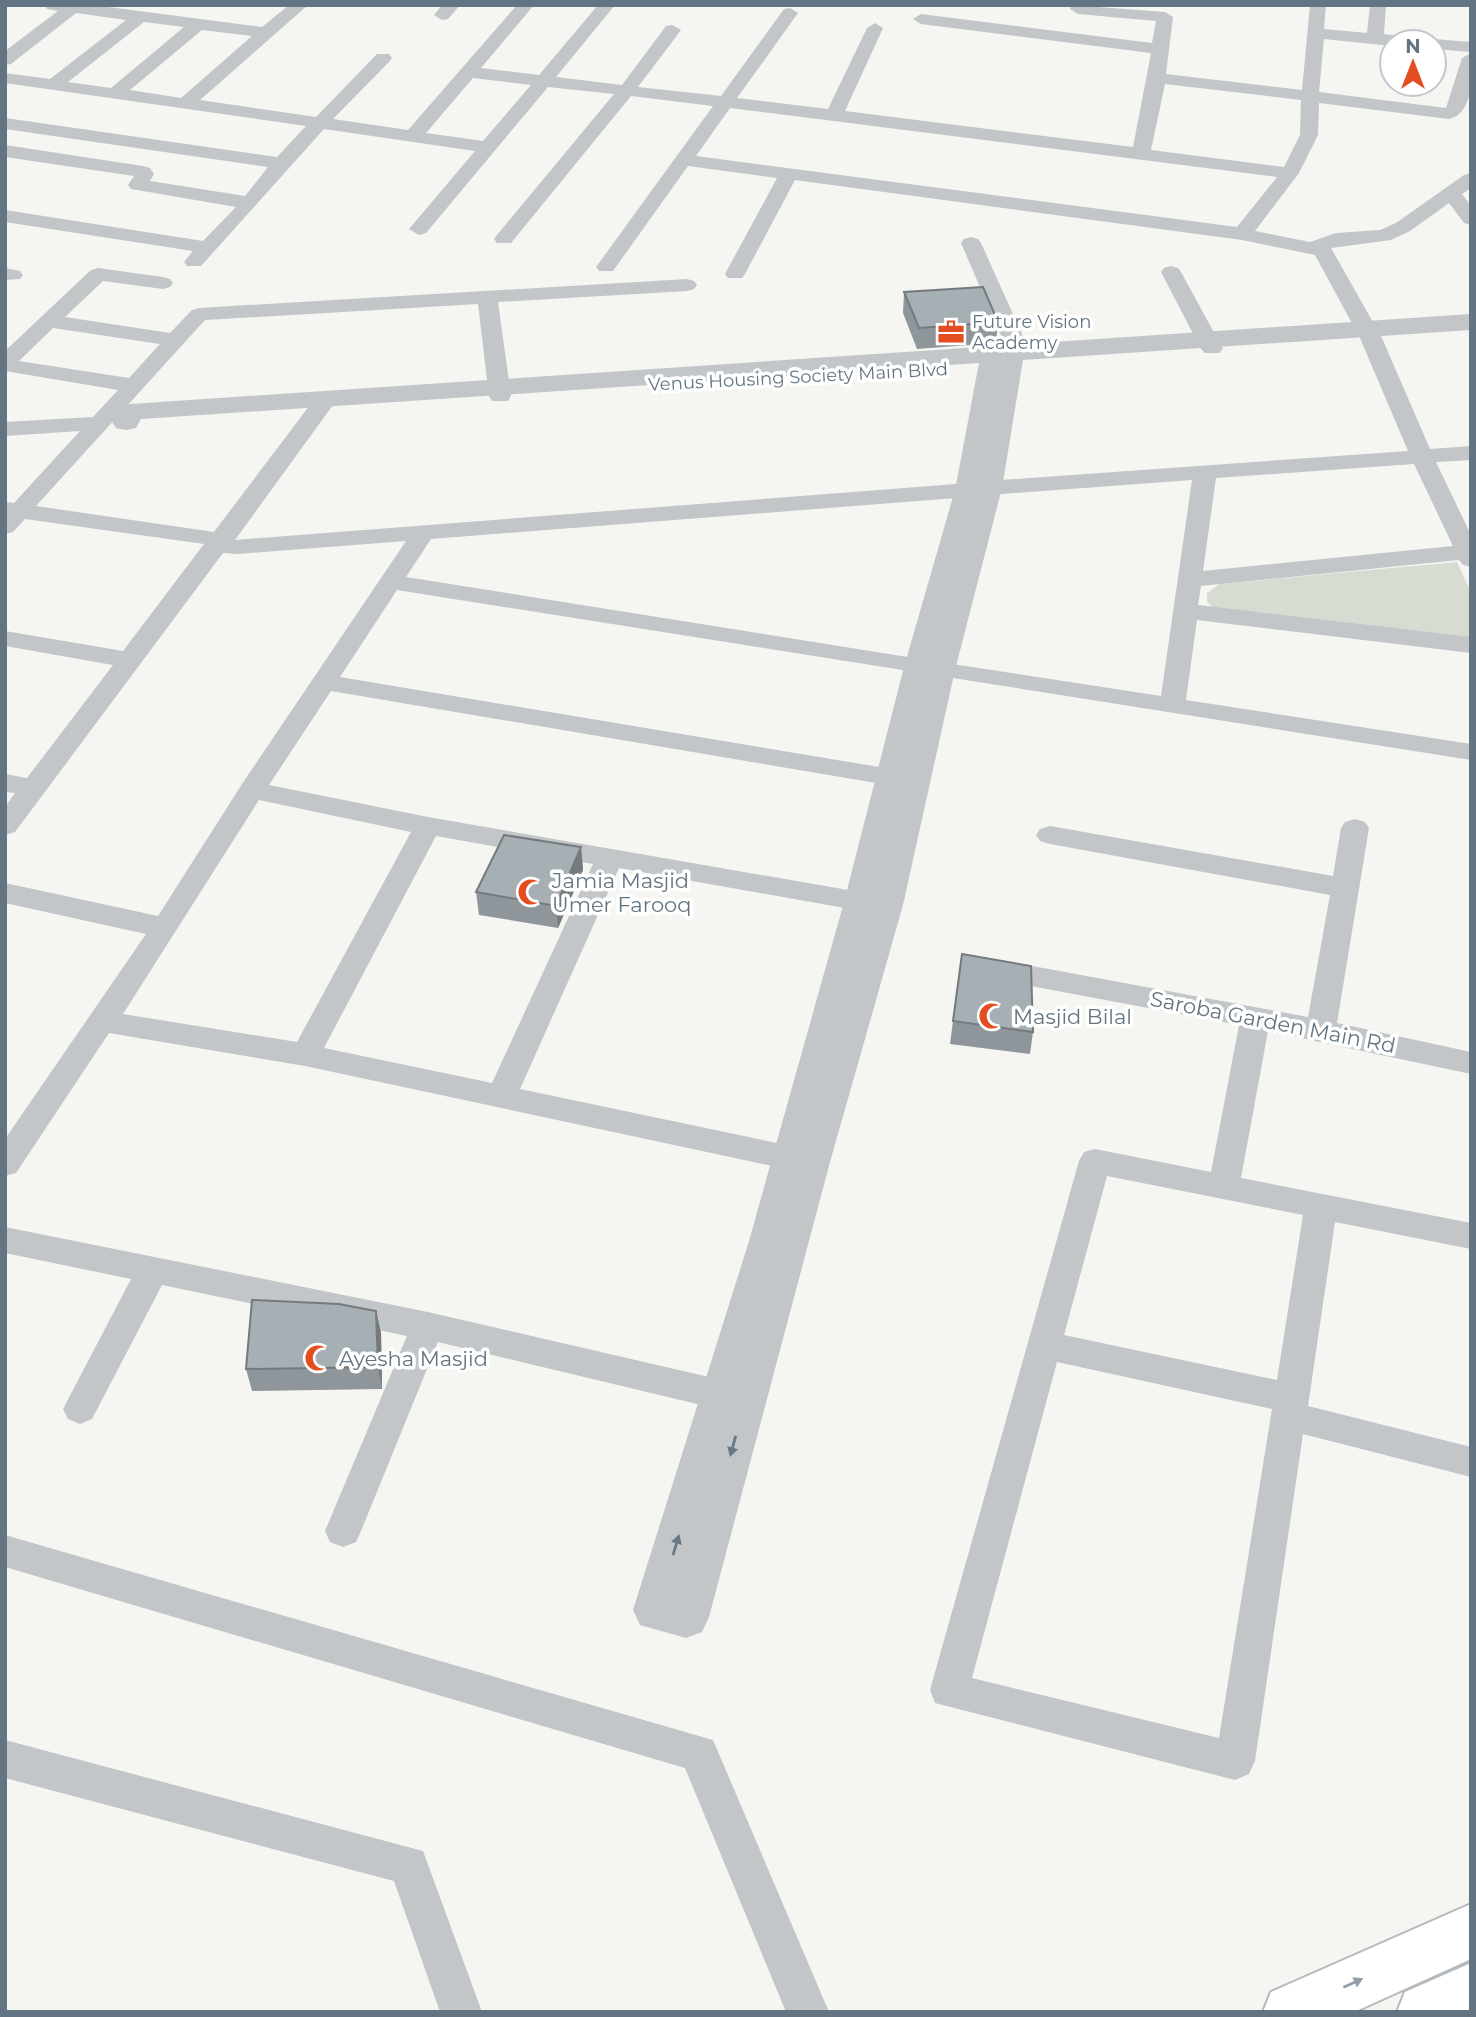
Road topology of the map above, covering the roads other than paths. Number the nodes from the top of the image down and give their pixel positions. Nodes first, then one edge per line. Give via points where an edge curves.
1 (52, 5) edge
2 (300, 5) edge
3 (526, 5) edge
4 (607, 5) edge
5 (1081, 5) edge
6 (1318, 5) edge
7 (1378, 5) edge
8 (74, 7) edge
9 (790, 13) dead end
10 (140, 17) junction
11 (920, 19) dead end
12 (198, 24) junction
13 (875, 27) dead end
14 (672, 30) dead end
15 (266, 33) junction
16 (1315, 33) junction
17 (1375, 39) junction
18 (1378, 39) edge
19 (1448, 45) edge
20 (1471, 47) edge
21 (1160, 49) junction
22 (383, 58) dead end
23 (1471, 58) edge
24 (5, 60) edge
25 (468, 72) junction
26 (5, 78) edge
27 (1157, 78) junction
28 (543, 81) junction
29 (53, 85) junction
30 (626, 92) junction
31 (115, 94) junction
32 (1310, 96) junction
33 (725, 103) junction
34 (185, 104) junction
35 (834, 115) junction
36 (5, 123) edge
37 (319, 123) junction
38 (413, 136) junction
39 (488, 147) junction
40 (5, 151) edge
41 (1142, 153) junction
42 (683, 160) junction
43 (281, 163) junction
44 (1290, 173) junction
45 (789, 174) junction
46 (1471, 179) edge
47 (1452, 194) junction
48 (250, 203) junction
49 (5, 216) edge
50 (1471, 219) edge
51 (419, 229) dead end
52 (1242, 234) junction
53 (504, 239) dead end
54 (971, 243) dead end
55 (1315, 247) junction
56 (606, 267) dead end
57 (1171, 272) dead end
58 (735, 274) dead end
59 (163, 283) dead end
60 (687, 285) dead end
61 (487, 297) junction
62 (48, 321) junction
63 (1471, 322) edge
64 (1471, 332) edge
65 (1368, 333) junction
66 (176, 340) junction
67 (1209, 345) junction
68 (1005, 359) junction
69 (5, 364) edge
70 (499, 391) junction
71 (324, 403) junction
72 (124, 411) junction
73 (5, 429) edge
74 (1471, 453) edge
75 (1421, 455) junction
76 (1205, 472) junction
77 (978, 489) junction
78 (10, 515) edge
79 (422, 533) junction
80 (220, 542) junction
81 (1469, 556) edge
82 (1190, 580) junction
83 (390, 582) junction
84 (1185, 611) junction
85 (5, 638) edge
86 (1471, 645) edge
87 (128, 660) junction
88 (930, 669) junction
89 (323, 682) junction
90 (1172, 706) junction
91 (1471, 752) edge
92 (904, 778) junction
93 (5, 783) edge
94 (34, 788) junction
95 (252, 790) junction
96 (5, 826) edge
97 (428, 827) junction
98 (1355, 828) dead end
99 (1050, 835) dead end
100 (610, 858) junction
101 (1346, 888) junction
102 (5, 893) edge
103 (873, 903) junction
104 (165, 928) junction
105 (992, 969) edge
106 (1255, 1018) junction
107 (101, 1021) junction
108 (1321, 1030) junction
109 (305, 1055) junction
110 (1471, 1063) edge
111 (501, 1096) junction
112 (800, 1160) junction
113 (5, 1164) edge
114 (1224, 1185) junction
115 (1321, 1206) junction
116 (1471, 1236) edge
117 (5, 1240) edge
118 (153, 1270) junction
119 (428, 1326) junction
120 (1044, 1345) junction
121 (734, 1396) junction
122 (1290, 1407) junction
123 (80, 1409) dead end
124 (1471, 1462) edge
125 (343, 1531) dead end
126 (5, 1551) edge
127 (671, 1614) dead end
128 (5, 1759) edge
129 (1470, 1932) edge
130 (1471, 1990) edge
131 (461, 2012) edge
132 (807, 2012) edge
133 (1291, 2012) edge
134 (1425, 2012) edge

1 - 8 street
2 - 15 street
3 - 25 street
4 - 28 street
5 - 21 street via 1078,9 1165,17
6 - 16 street
7 - 17 street
8 - 10 street
8 - 24 street
9 - 33 street
10 - 12 street
10 - 29 street
11 - 21 street
12 - 15 street
12 - 31 street
13 - 35 street
14 - 30 street
15 - 34 street
16 - 17 street
16 - 32 street
17 - 18 street
19 - 20 street
21 - 27 street
22 - 37 street
23 - 32 street via 1454,112 1449,114
25 - 28 street
25 - 38 street
26 - 29 street
27 - 32 street
27 - 41 street
28 - 30 street
28 - 39 street
29 - 31 street
30 - 33 street
30 - 53 street
31 - 34 street
32 - 44 street via 1309,135
33 - 35 street
33 - 42 street
34 - 37 street
35 - 41 street
36 - 43 street
37 - 38 street
37 - 43 street
38 - 39 street
39 - 51 street
40 - 48 street via 143,172 138,185
41 - 44 street
42 - 45 street
42 - 56 street
43 - 48 street
44 - 52 street
45 - 52 street
45 - 58 street
46 - 47 street
47 - 50 street
47 - 55 street via 1384,236 1336,239
48 - 49 street via 200,254
52 - 55 street
54 - 68 street
55 - 65 street via 1323,251
57 - 67 street
59 - 62 street via 98,274
60 - 61 street
61 - 66 street via 200,314
61 - 70 street
62 - 66 street
62 - 69 street
63 - 65 street, Venus Housing Society Main Blvd
64 - 65 street, Venus Housing Society Main Blvd
65 - 67 street, Venus Housing Society Main Blvd
65 - 75 street
66 - 72 street
67 - 68 street, Venus Housing Society Main Blvd
68 - 70 street, Venus Housing Society Main Blvd
68 - 77 street
69 - 72 street
70 - 71 street, Venus Housing Society Main Blvd
71 - 72 street, Venus Housing Society Main Blvd
71 - 80 street
72 - 73 street
72 - 78 street
74 - 75 street
75 - 76 street
75 - 81 street
76 - 77 street
76 - 82 street
77 - 79 street
77 - 88 street
78 - 80 street
79 - 80 street via 238,547
79 - 83 street
80 - 87 street
81 - 82 street
82 - 84 street
83 - 88 street
83 - 89 street
84 - 86 street
84 - 90 street
85 - 87 street
87 - 94 street
88 - 90 street
88 - 92 street
89 - 92 street
89 - 95 street
90 - 91 street
92 - 103 street
93 - 94 street
94 - 96 street
95 - 97 street
95 - 104 street
97 - 100 street
97 - 109 street
98 - 101 street
99 - 101 street
100 - 103 street
100 - 111 street
101 - 108 street
102 - 104 street
103 - 112 street
104 - 107 street
105 - 106 street, Saroba Garden Main Rd
106 - 108 street, Saroba Garden Main Rd
106 - 114 street
107 - 109 street
107 - 113 street
108 - 110 street, Saroba Garden Main Rd
109 - 111 street
111 - 112 street
112 - 121 street via 769,1241
114 - 115 street
114 - 120 street via 1095,1161
115 - 116 street
115 - 122 street
117 - 118 street
118 - 119 street
118 - 123 street
119 - 121 street
119 - 125 street
120 - 122 street
120 - 122 street via 949,1690 1235,1761
121 - 127 street
122 - 124 street
126 - 132 street via 699,1753
128 - 131 street via 409,1865
133 -> 129 main road
130 - 134 main road

